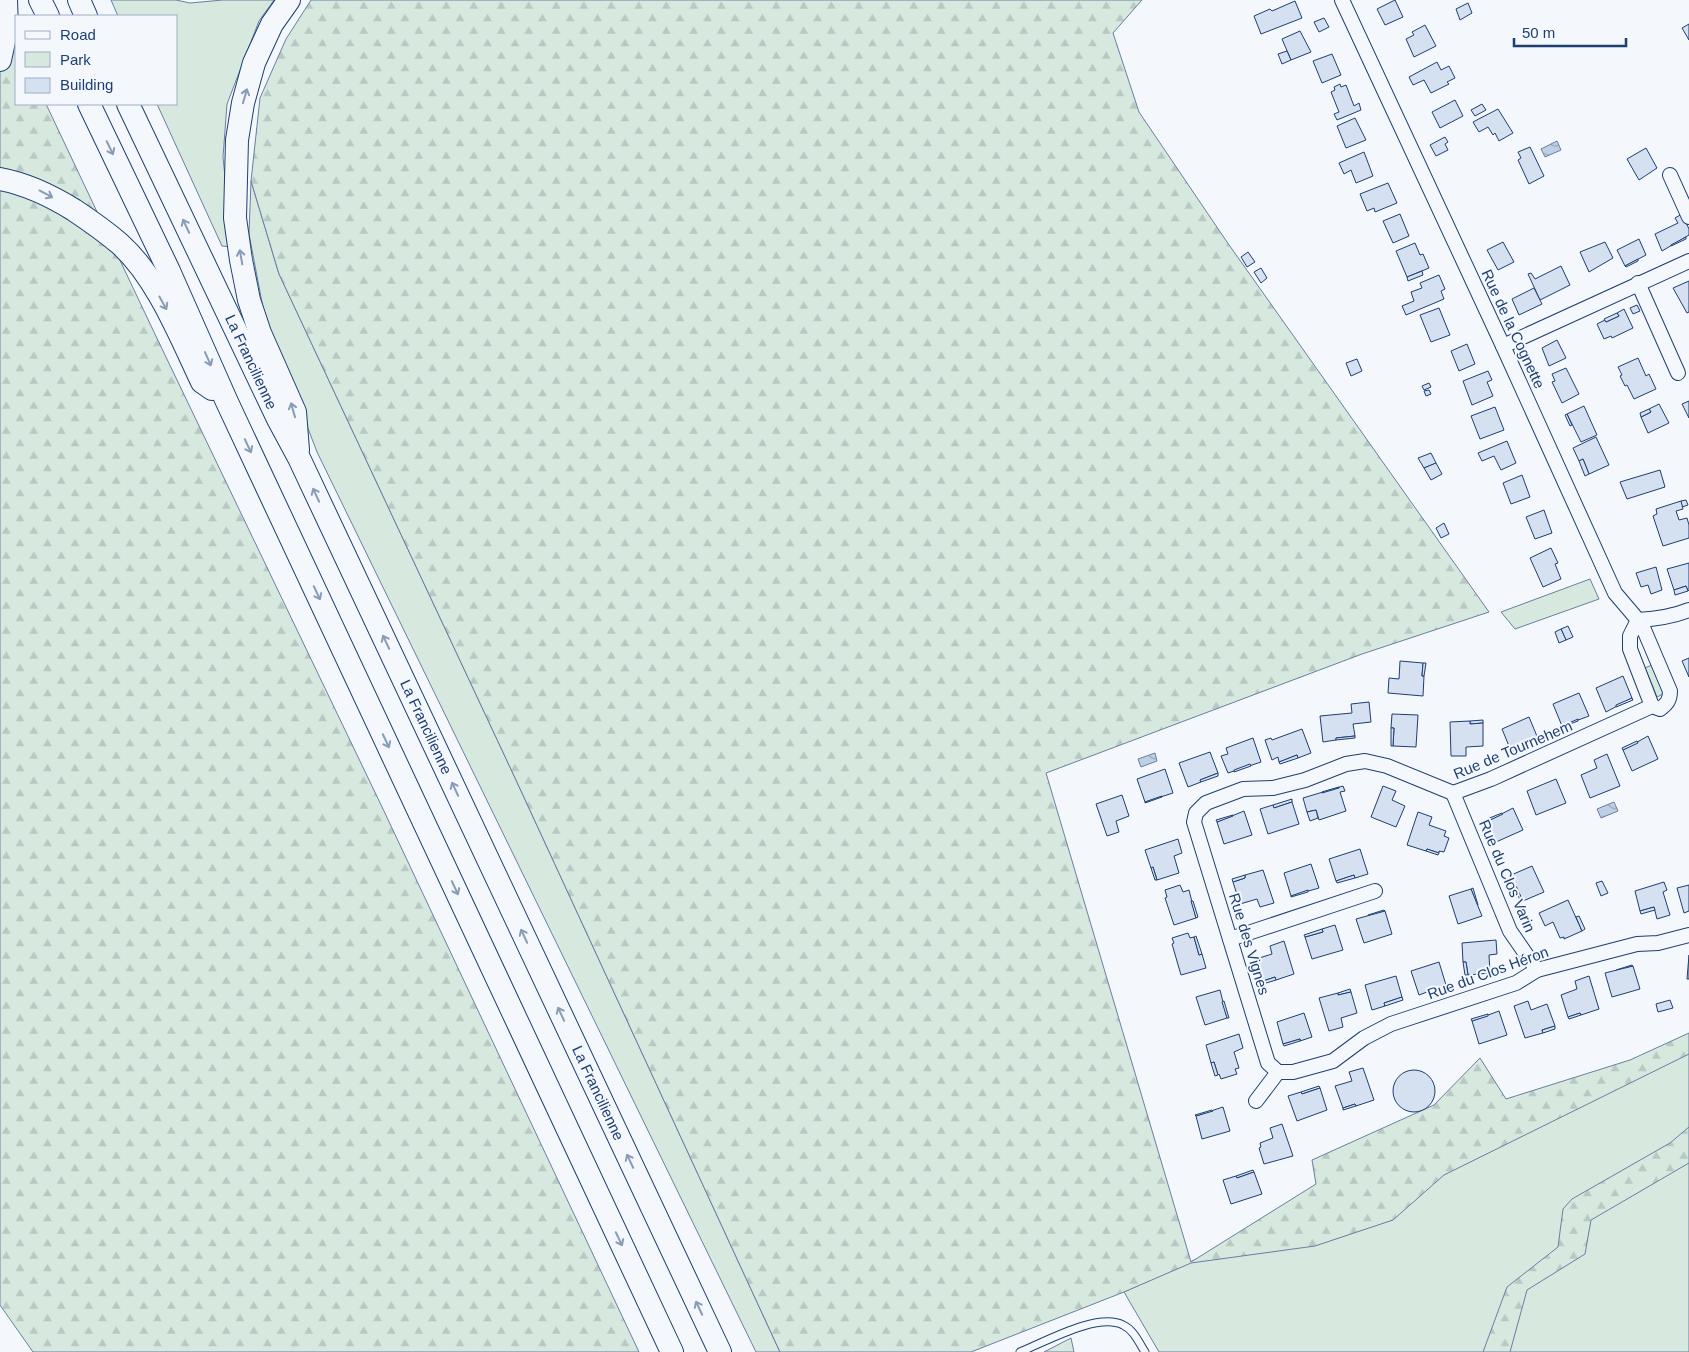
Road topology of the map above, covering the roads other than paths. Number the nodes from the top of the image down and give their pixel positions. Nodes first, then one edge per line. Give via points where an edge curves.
1 (6, 0) edge
2 (40, 0) edge
3 (78, 0) edge
4 (289, 0) edge
5 (1342, 0) edge
6 (48, 15) edge
7 (86, 15) edge
8 (0, 60) edge
9 (89, 105) edge
10 (128, 105) edge
11 (1670, 175) dead end
12 (0, 179) edge
13 (1689, 217) edge
14 (1689, 261) edge
15 (1638, 283) junction
16 (1503, 346) junction
17 (1678, 372) dead end
18 (227, 402) junction
19 (299, 458) junction
20 (1689, 610) edge
21 (1638, 620) junction
22 (1652, 706) junction
23 (1453, 793) junction
24 (1194, 822) joint
25 (1375, 891) dead end
26 (1689, 935) edge
27 (1230, 939) junction
28 (1537, 970) junction
29 (1278, 1072) junction
30 (1256, 1101) dead end
31 (672, 1352) edge
32 (720, 1352) edge
33 (1020, 1352) edge
34 (1145, 1352) edge

1 - 8 highway via 7,28
2 - 6 highway
3 - 7 highway
19 -> 4 highway via 295,412 249,300 234,218 237,140 243,103 254,63 272,24
5 - 16 street, Rue de la Cognette
9 -> 18 highway
19 -> 10 highway, La Francilienne
11 - 13 street
12 -> 18 highway via 42,192 83,216 121,245 162,300 202,382
14 - 15 street
15 - 16 street
15 - 17 street
16 - 21 street, Rue de la Cognette via 1615,592
18 -> 31 highway
32 -> 19 highway, La Francilienne
20 - 21 street via 1657,619
21 - 22 street via 1630,636 1630,649
21 - 22 street, Rue de la Cognette via 1670,691 1666,705 1660,709
22 - 23 street, Rue de Tournehem
23 - 24 street, Rue de Tournehem via 1387,766 1365,761 1273,788 1243,789 1206,804 1196,813
23 - 28 street, Rue du Clos Varin via 1510,931
24 - 27 street, Rue des Vignes
25 - 27 street
26 - 28 street, Rue du Clos Héron via 1658,943 1637,944
27 - 29 street, Rue des Vignes via 1268,1063
28 - 29 street, Rue du Clos Héron via 1516,983 1391,1024 1364,1038 1333,1061 1293,1072
29 - 30 street
33 - 34 lane via 1096,1323 1111,1321 1124,1325 1133,1333

